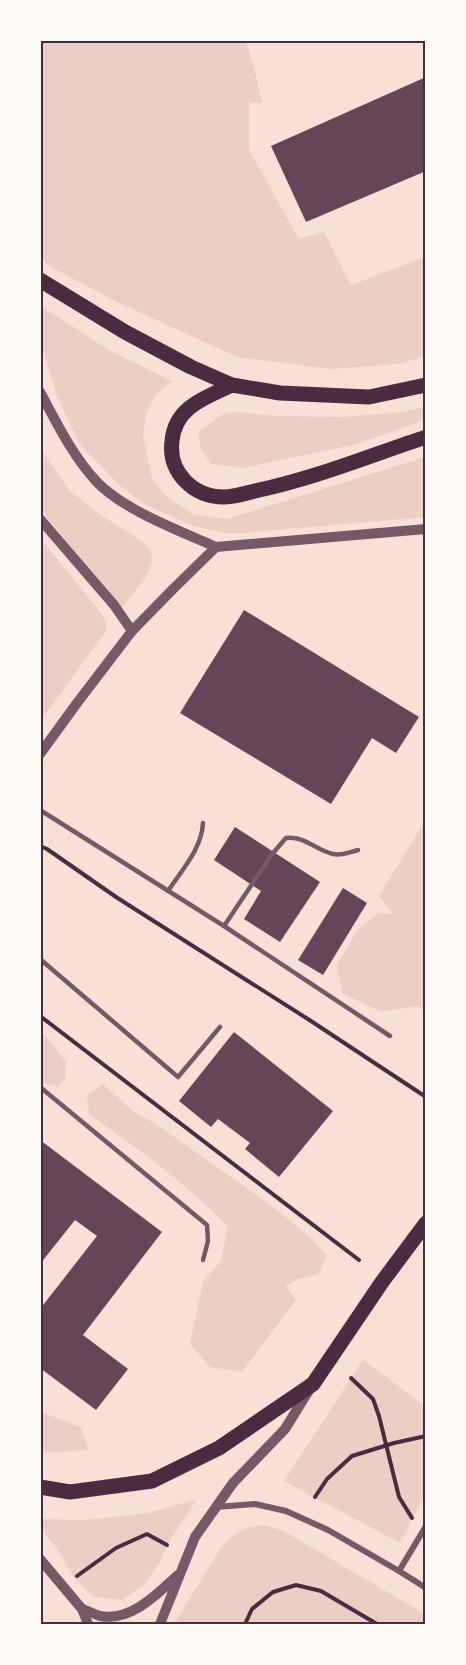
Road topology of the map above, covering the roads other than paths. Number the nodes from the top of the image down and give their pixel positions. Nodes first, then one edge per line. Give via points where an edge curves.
1 (40, 280) edge
2 (232, 385) junction
3 (426, 385) edge
4 (40, 392) edge
5 (426, 437) edge
6 (40, 519) edge
7 (426, 529) edge
8 (216, 547) junction
9 (132, 631) junction
10 (40, 754) edge
11 (40, 810) edge
12 (202, 823) dead end
13 (358, 850) dead end
14 (168, 891) junction
15 (224, 926) junction
16 (40, 959) edge
17 (220, 1028) dead end
18 (390, 1036) dead end
19 (40, 1087) edge
20 (426, 1223) edge
21 (203, 1260) dead end
22 (314, 1384) junction
23 (40, 1487) edge
24 (216, 1508) junction
25 (426, 1526) edge
26 (40, 1559) edge
27 (399, 1571) junction
28 (181, 1573) junction
29 (426, 1588) edge
30 (82, 1609) junction
31 (88, 1624) edge
32 (160, 1624) edge

1 - 2 main road via 125,332
2 - 3 main road via 280,393 369,397
2 - 5 main road via 193,403 179,417 172,440 172,459 195,491 224,497 282,485
4 - 8 street via 72,451 97,482 126,505
6 - 9 street via 114,604
7 - 8 street
8 - 9 street
9 - 10 street
11 - 14 lane
12 - 14 lane via 194,852
13 - 15 lane via 332,854 296,837 286,838
14 - 15 lane
15 - 18 lane
16 - 17 lane via 178,1077
19 - 21 lane via 207,1225
20 - 22 main road
22 - 23 main road via 219,1448 152,1481 70,1492
22 - 24 street via 285,1429 233,1483
24 - 27 street via 255,1504 286,1511
24 - 28 street via 195,1537
25 - 27 street
26 - 30 street
27 - 29 street
28 - 30 street via 150,1601 123,1615 101,1616
28 - 32 street
30 - 31 street

